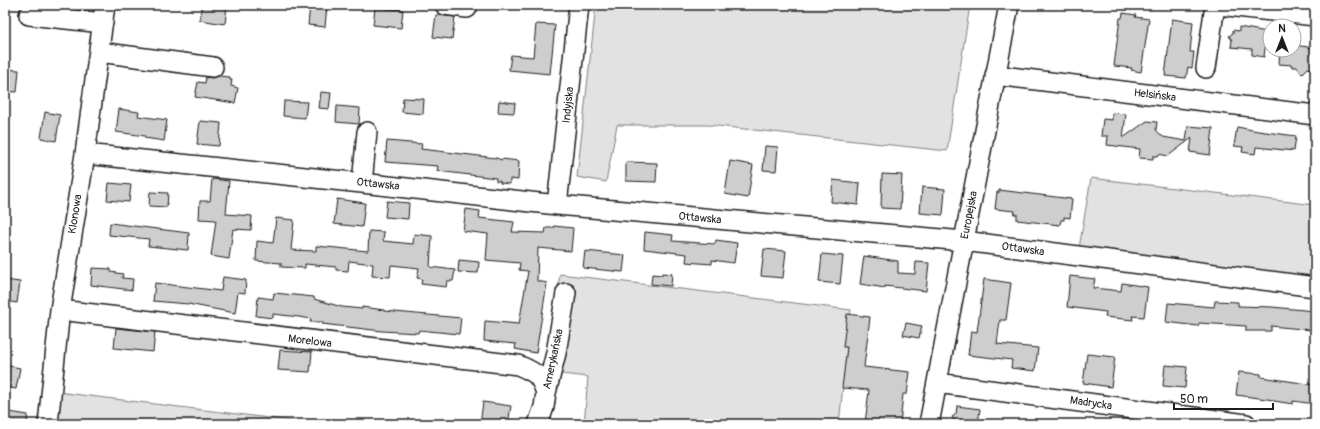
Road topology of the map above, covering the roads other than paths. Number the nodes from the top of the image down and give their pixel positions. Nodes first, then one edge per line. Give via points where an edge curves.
1 (444, 5) edge
2 (579, 5) edge
3 (1009, 5) edge
4 (1225, 5) edge
5 (467, 8) dead end
6 (104, 14) edge
7 (29, 15) dead end
8 (1315, 16) edge
9 (99, 52) junction
10 (213, 68) dead end
11 (1206, 68) dead end
12 (995, 75) junction
13 (1315, 115) edge
14 (367, 132) dead end
15 (85, 154) junction
16 (362, 182) junction
17 (557, 205) junction
18 (964, 241) junction
19 (1315, 287) edge
20 (566, 293) dead end
21 (60, 310) junction
22 (937, 383) junction
23 (546, 392) junction
24 (48, 424) edge
25 (538, 424) edge
26 (929, 424) edge
27 (1246, 424) edge

1 - 5 street
2 - 17 street, Indyjska
3 - 12 street, Europejska
4 - 8 street
4 - 11 street
6 - 7 street
6 - 9 street, Klonowa
9 - 10 street
9 - 15 street, Klonowa
12 - 13 street, Helsińska
12 - 18 street, Europejska
14 - 16 street
15 - 16 street, Ottawska
15 - 21 street, Klonowa
16 - 17 street, Ottawska
17 - 18 street, Ottawska
18 - 19 street, Ottawska
18 - 22 street, Europejska
20 - 23 street, Amerykańska via 556,353
21 - 23 street, Morelowa via 518,365 541,378
21 - 24 street, Klonowa
22 - 26 street, Europejska
22 - 27 street, Madrycka
23 - 25 street, Amerykańska

